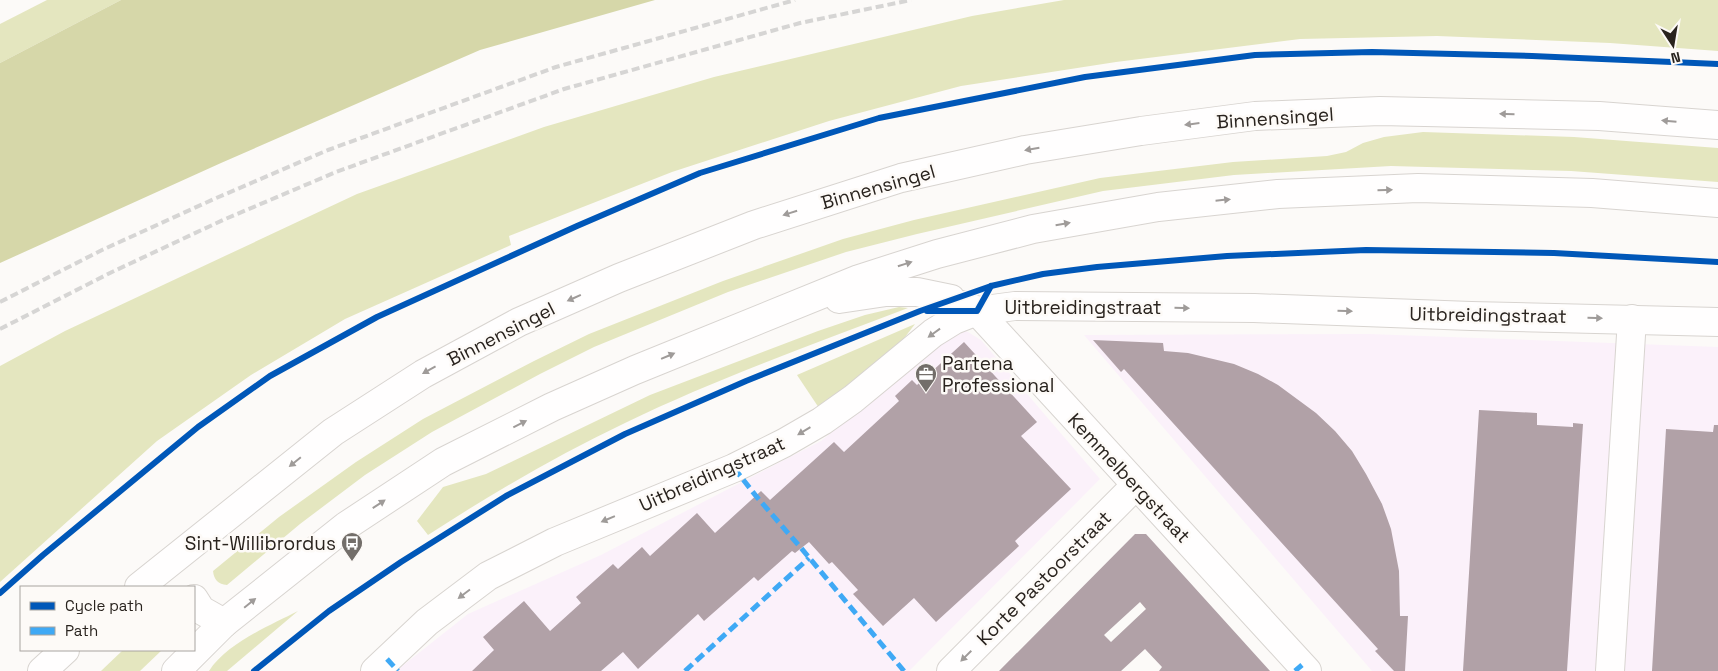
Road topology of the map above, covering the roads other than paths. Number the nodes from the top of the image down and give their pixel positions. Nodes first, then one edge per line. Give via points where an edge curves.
1 (1718, 125) edge
2 (1718, 203) edge
3 (976, 311) junction
4 (1632, 318) junction
5 (1718, 322) edge
6 (748, 323) junction
7 (1136, 485) junction
8 (177, 556) junction
9 (140, 586) edge
10 (186, 586) edge
11 (195, 601) edge
12 (224, 623) junction
13 (64, 651) edge
14 (387, 667) edge
15 (1301, 669) edge
16 (42, 671) edge
17 (176, 671) edge
18 (952, 671) edge
19 (1610, 671) edge

1 -> 8 main road, Binnensingel via 1599,116 1380,111 1255,116 1025,150 900,178 754,225 619,278 519,322 423,374 333,432
6 -> 2 main road via 859,279 937,254 1033,229 1158,207 1278,194 1418,188 1592,193
3 -> 4 main road, Uitbreidingstraat via 1015,306 1205,308
3 - 6 main road, Kemmelbergstraat via 951,299 917,292 886,292 847,297
3 - 7 main road, Kemmelbergstraat
3 -> 14 main road, Uitbreidingstraat via 933,333 853,399 784,443 734,468 555,542 488,576 426,622
4 - 5 main road, Uitbreidingstraat
4 - 19 main road
12 -> 6 main road via 346,526 443,462 552,407
7 - 15 main road, Kemmelbergstraat
7 -> 18 main road, Korte Pastoorstraat
8 - 9 main road, Binnensingel
8 - 10 main road
11 - 12 main road via 201,610
12 - 17 main road
13 - 16 main road

